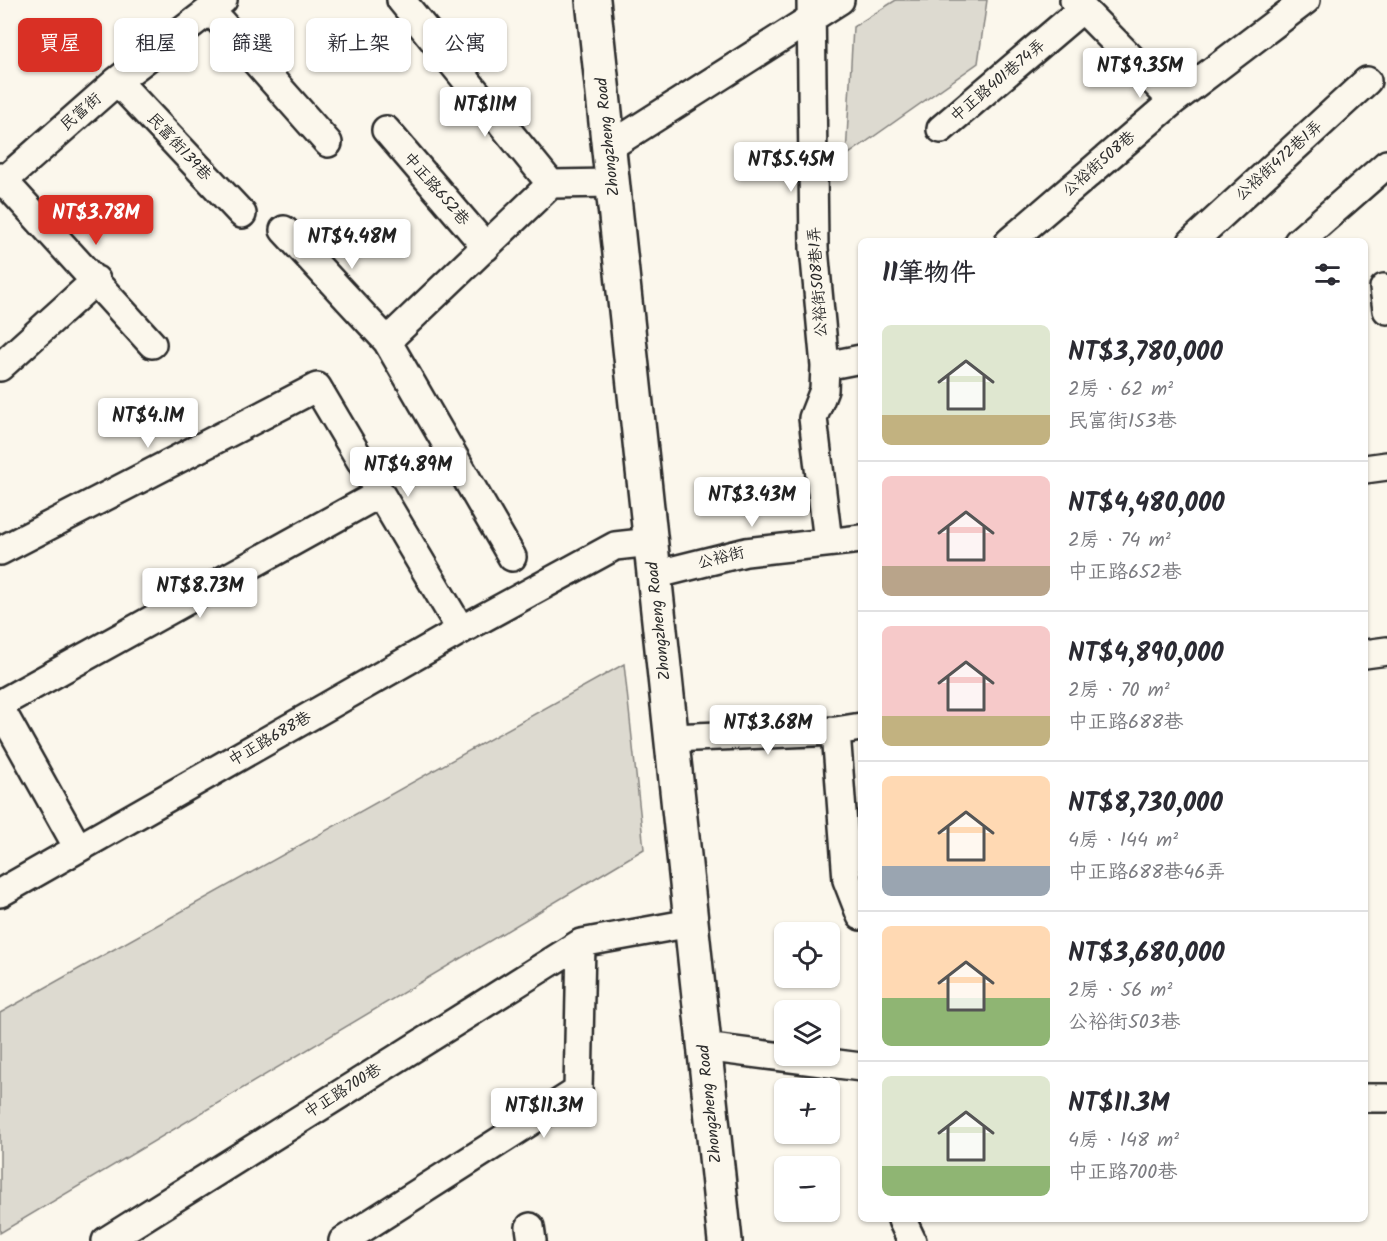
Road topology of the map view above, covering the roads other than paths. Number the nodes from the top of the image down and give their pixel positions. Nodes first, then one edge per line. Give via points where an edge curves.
1 (401, 0) edge
2 (593, 0) edge
3 (840, 0) edge
4 (1306, 0) edge
5 (217, 5) edge
6 (1078, 5) edge
7 (811, 9) edge
8 (117, 81) junction
9 (1367, 81) dead end
10 (1173, 101) junction
11 (941, 129) dead end
12 (386, 130) dead end
13 (328, 143) dead end
14 (609, 147) junction
15 (1387, 164) edge
16 (1, 180) edge
17 (612, 183) junction
18 (551, 184) junction
19 (242, 214) dead end
20 (284, 230) dead end
21 (1014, 238) edge
22 (1196, 238) edge
23 (1303, 238) edge
24 (486, 247) junction
25 (96, 280) junction
26 (387, 341) junction
27 (152, 344) dead end
28 (858, 360) edge
29 (825, 366) junction
30 (0, 367) edge
31 (1387, 466) edge
32 (1368, 469) edge
33 (379, 494) junction
34 (858, 538) edge
35 (651, 542) junction
36 (828, 542) junction
37 (0, 551) edge
38 (512, 557) dead end
39 (654, 575) junction
40 (461, 630) junction
41 (1387, 651) edge
42 (1368, 654) edge
43 (0, 706) edge
44 (848, 729) edge
45 (671, 738) junction
46 (78, 848) junction
47 (0, 893) edge
48 (858, 908) edge
49 (691, 923) junction
50 (580, 943) junction
51 (704, 1047) junction
52 (858, 1067) edge
53 (1368, 1098) edge
54 (1387, 1098) edge
55 (903, 1222) edge
56 (106, 1241) edge
57 (343, 1241) edge
58 (725, 1241) edge
59 (912, 1241) edge

1 - 18 street
2 - 14 main road, Zhongzheng Road
3 - 7 street
4 - 10 street, 公裕街508巷
5 - 8 street, 民富街
5 - 13 street
6 - 10 street
6 - 11 street, 中正路401巷74弄
7 - 14 street
7 - 29 street, 公裕街508巷1弄 via 814,248
8 - 16 street, 民富街
8 - 19 street, 民富街139巷
9 - 22 street, 公裕街472巷1弄
10 - 21 street, 公裕街508巷
12 - 24 street, 中正路652巷
14 - 17 main road, Zhongzheng Road
15 - 23 street
16 - 25 street
17 - 18 street
17 - 35 main road, Zhongzheng Road
18 - 24 street
20 - 26 street
24 - 26 street
25 - 27 street
25 - 30 street
26 - 38 street
28 - 29 street
29 - 36 street via 824,390 813,418
31 - 32 street
33 - 37 street via 317,387
33 - 40 street
33 - 43 street
34 - 36 street, 公裕街
35 - 39 main road, Zhongzheng Road
35 - 40 street, 中正路688巷 via 615,546
36 - 39 street, 公裕街 via 746,552
39 - 45 main road, Zhongzheng Road
40 - 46 street, 中正路688巷
41 - 42 street
43 - 46 street
44 - 45 street
44 - 48 street via 847,880
45 - 49 main road, Zhongzheng Road
46 - 47 street, 中正路688巷
49 - 50 street, 中正路700巷
49 - 51 main road, Zhongzheng Road
50 - 56 street, 中正路700巷
50 - 57 street via 578,1091
51 - 52 street
51 - 58 main road, Zhongzheng Road
53 - 54 street
55 - 59 street

